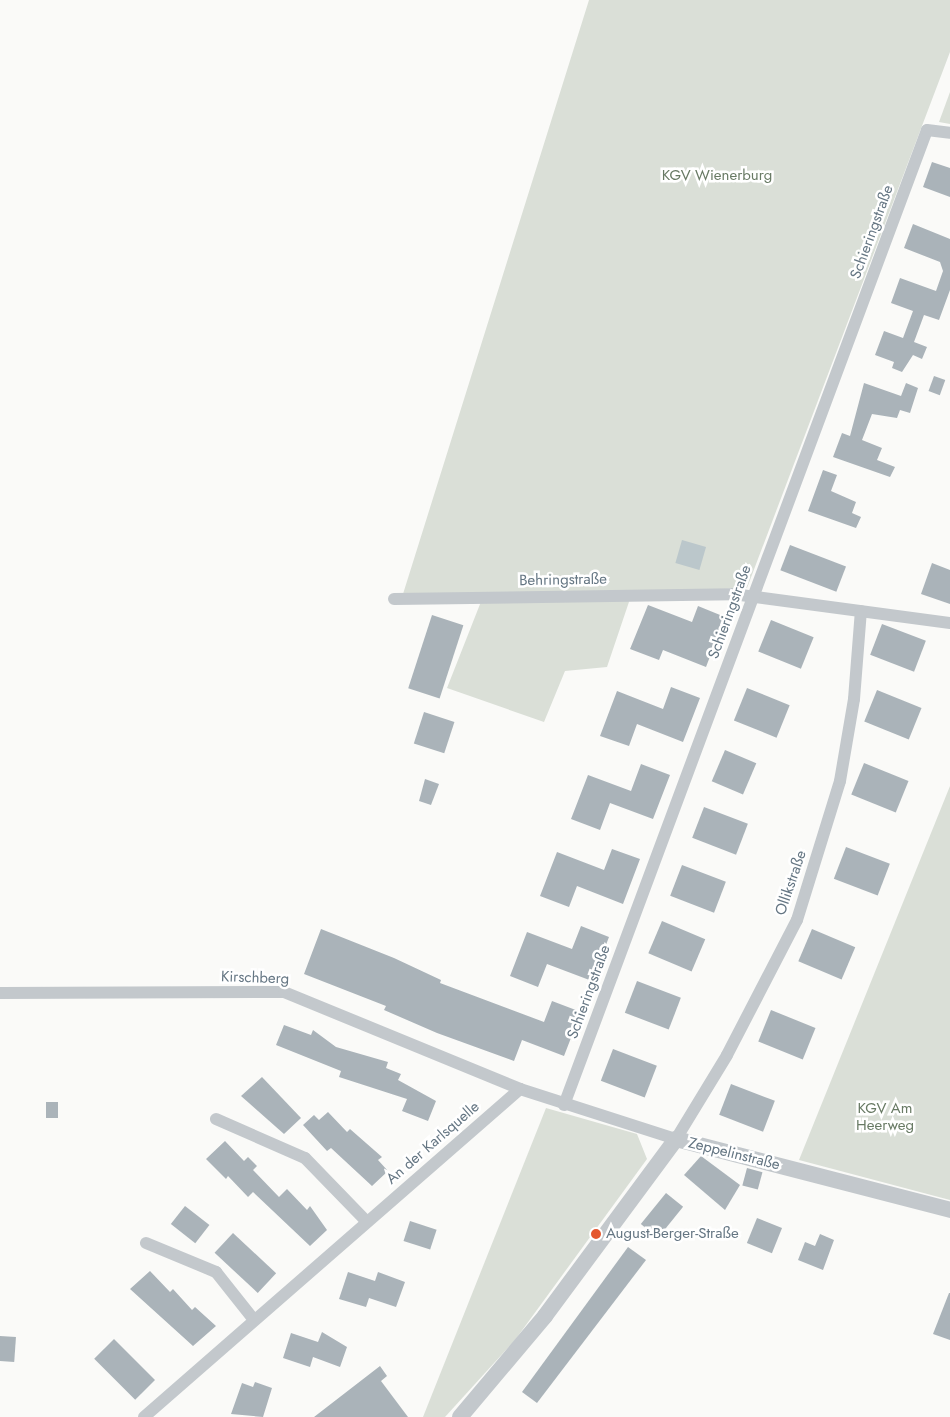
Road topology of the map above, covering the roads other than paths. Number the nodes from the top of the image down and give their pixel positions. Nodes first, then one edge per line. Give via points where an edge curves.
1 (950, 133) edge
2 (753, 597) junction
3 (394, 599) dead end
4 (861, 612) junction
5 (950, 623) edge
6 (0, 993) edge
7 (520, 1090) junction
8 (564, 1105) junction
9 (216, 1119) dead end
10 (676, 1139) junction
11 (950, 1210) edge
12 (367, 1222) junction
13 (146, 1243) dead end
14 (254, 1320) junction
15 (144, 1417) edge
16 (460, 1417) edge

1 - 2 street, Schieringstraße via 927,130
2 - 3 street, Behringstraße via 733,594
2 - 4 street
2 - 8 street, Schieringstraße
4 - 5 street
4 - 10 street, Ollikstraße via 854,699 840,781 797,920 736,1038
6 - 7 street, Kirschberg via 284,992
7 - 8 street, Zeppelinstraße
7 - 12 street, An der Karlsquelle
8 - 10 street, Zeppelinstraße
9 - 12 street via 305,1158
10 - 11 street, Zeppelinstraße
10 - 16 street via 545,1316
12 - 14 street, An der Karlsquelle
13 - 14 street via 216,1272
14 - 15 street, An der Karlsquelle

